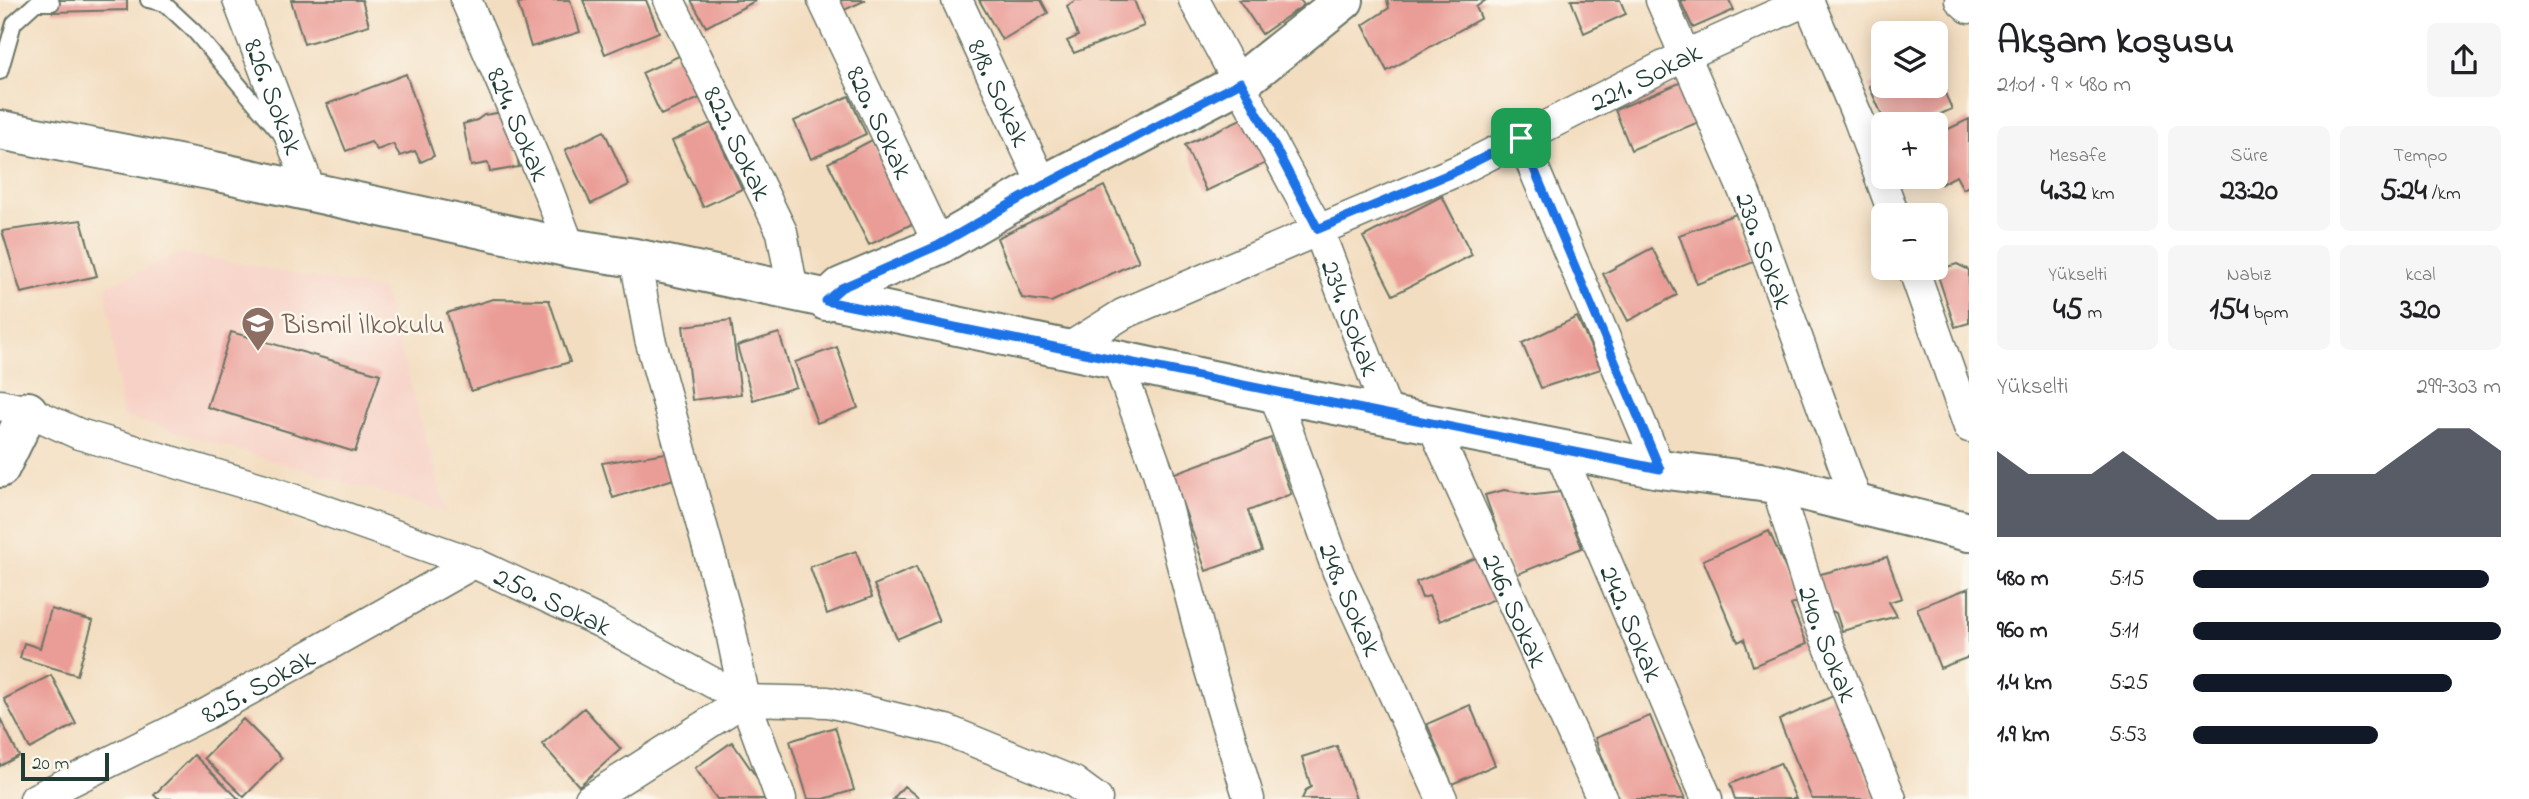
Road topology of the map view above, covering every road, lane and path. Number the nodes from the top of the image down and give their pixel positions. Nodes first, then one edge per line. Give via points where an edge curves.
1 (148, 0) edge
2 (238, 0) edge
3 (466, 0) edge
4 (669, 0) edge
5 (822, 0) edge
6 (957, 0) edge
7 (1194, 0) edge
8 (1344, 0) edge
9 (1661, 0) edge
10 (1808, 0) edge
11 (1960, 0) edge
12 (52, 3) dead end
13 (1969, 8) edge
14 (1686, 55) junction
15 (0, 72) edge
16 (1241, 82) junction
17 (0, 130) edge
18 (1521, 138) junction
19 (295, 150) junction
20 (1044, 185) junction
21 (311, 192) junction
22 (1890, 203) edge
23 (1318, 229) junction
24 (939, 245) junction
25 (570, 248) junction
26 (635, 258) junction
27 (1917, 280) edge
28 (810, 296) junction
29 (1067, 349) junction
30 (1117, 360) junction
31 (1274, 393) junction
32 (14, 408) edge
33 (1388, 414) junction
34 (1431, 422) junction
35 (1969, 427) edge
36 (1558, 447) junction
37 (0, 468) edge
38 (1660, 469) junction
39 (1776, 484) junction
40 (1858, 505) junction
41 (1969, 532) edge
42 (474, 563) junction
43 (745, 700) junction
44 (35, 799) edge
45 (590, 799) edge
46 (780, 799) edge
47 (1097, 799) edge
48 (1249, 799) edge
49 (1442, 799) edge
50 (1602, 799) edge
51 (1707, 799) edge
52 (1891, 799) edge

1 - 19 lane via 165,4 194,31
2 - 19 street, 826. Sokak
3 - 25 street, 824. Sokak
4 - 28 street, 822. Sokak
5 - 24 street, 820. Sokak
6 - 20 street, 818. Sokak
7 - 16 street, 234. Sokak
8 - 16 main road
9 - 14 street, 230. Sokak
10 - 14 street, 221. Sokak
10 - 22 street
11 - 13 street
12 - 15 lane via 36,3 14,23
14 - 18 street, 221. Sokak
14 - 40 street, 230. Sokak via 1745,194
16 - 20 main road
16 - 23 street, 234. Sokak
17 - 21 main road
18 - 23 street, 221. Sokak via 1459,170
18 - 38 street
19 - 21 street, 826. Sokak
20 - 24 main road
21 - 25 main road
23 - 29 street, 221. Sokak via 1123,314
23 - 33 street, 234. Sokak
24 - 28 main road via 841,288
25 - 26 main road
26 - 28 main road
26 - 43 street via 650,339 730,627
27 - 35 street
28 - 29 main road
29 - 30 main road
30 - 31 main road
30 - 48 street via 1158,472 1206,660
31 - 33 main road
31 - 49 street, 248. Sokak via 1338,572
32 - 37 main road
32 - 42 street, 250. Sokak via 79,434 264,489
33 - 34 main road
34 - 36 main road
34 - 50 street, 246. Sokak
36 - 38 main road
36 - 51 street, 242. Sokak
38 - 39 main road
39 - 40 main road
39 - 52 street, 240. Sokak via 1817,617
40 - 41 main road
42 - 43 street, 250. Sokak via 600,622
42 - 44 street, 825. Sokak via 206,714
43 - 45 street
43 - 46 street
43 - 47 street, 250. Sokak via 828,702 946,730 1074,782

